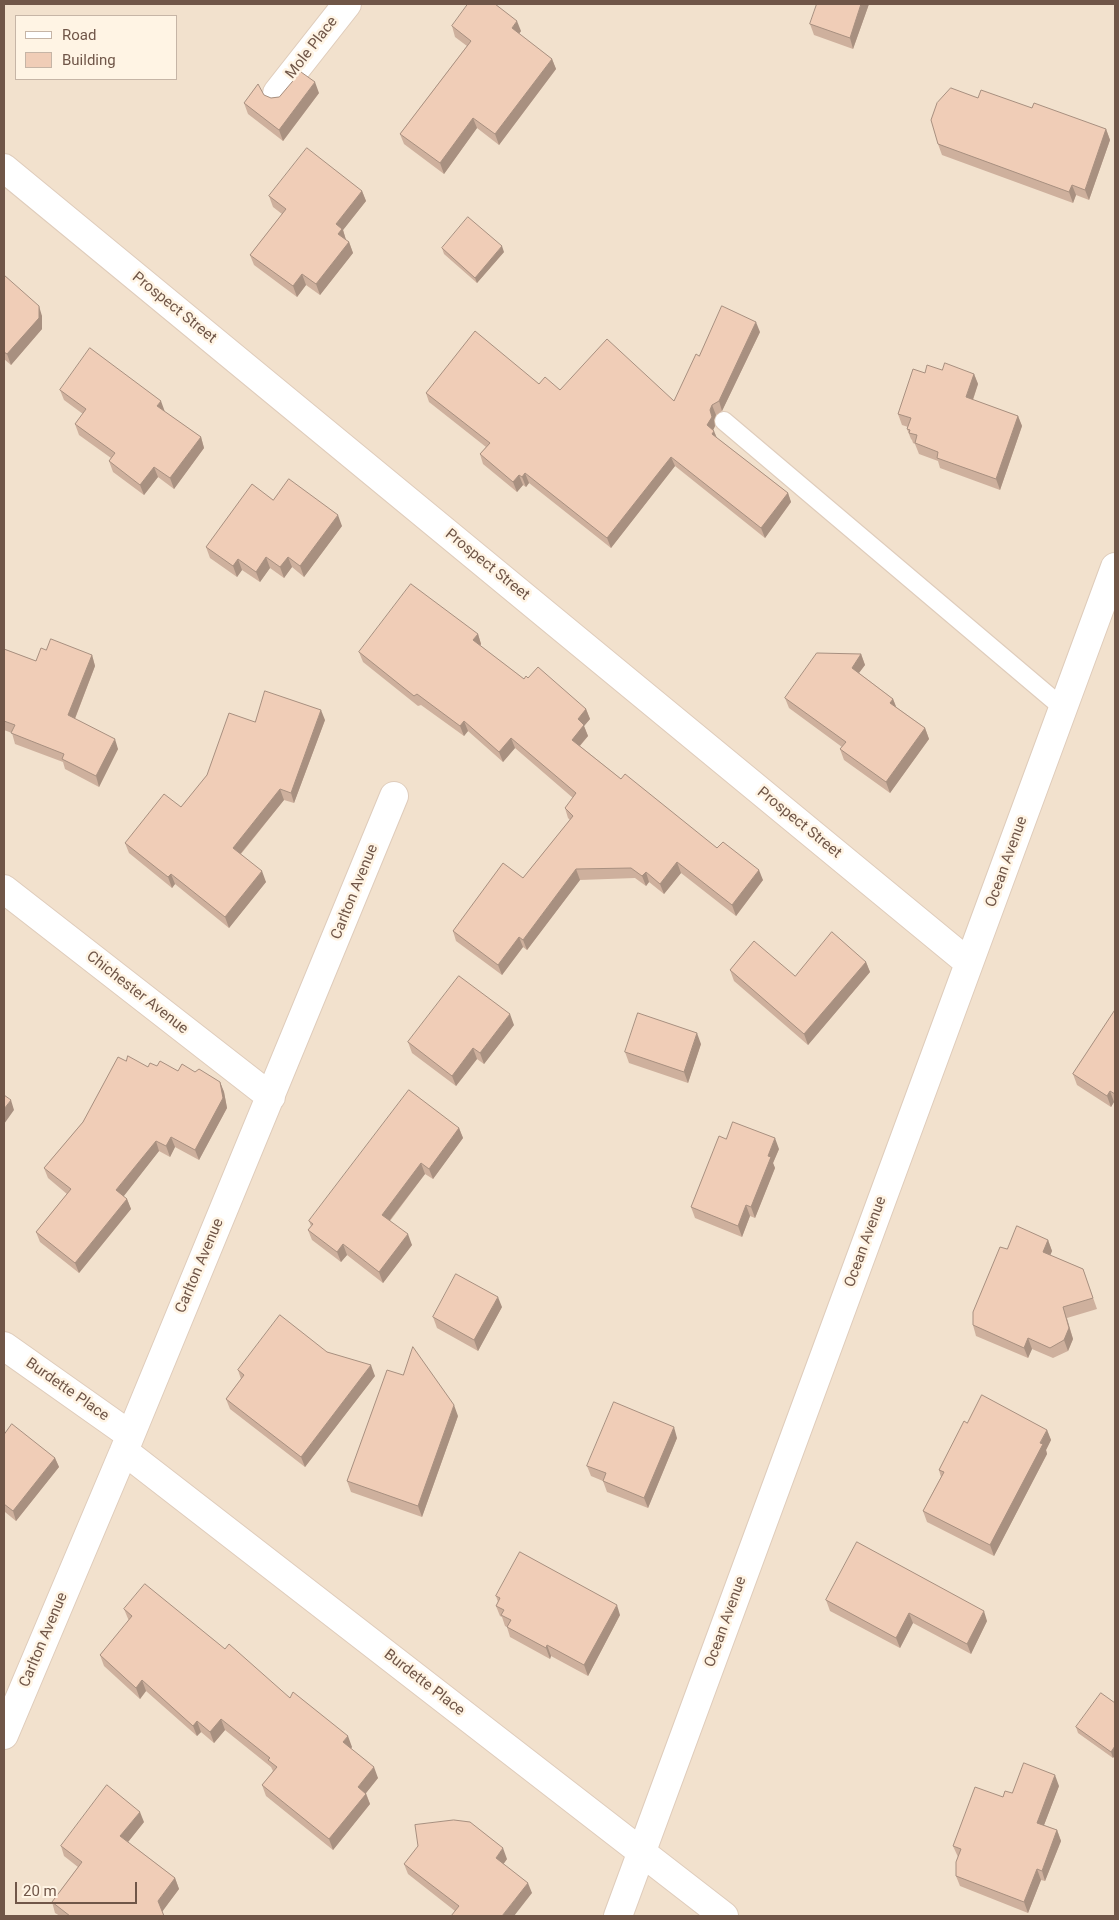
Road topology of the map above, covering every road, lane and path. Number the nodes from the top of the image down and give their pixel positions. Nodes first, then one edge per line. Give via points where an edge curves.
1 (347, 4) edge
2 (277, 93) dead end
3 (4, 168) edge
4 (724, 421) dead end
5 (1115, 567) edge
6 (1063, 708) junction
7 (394, 796) dead end
8 (4, 889) edge
9 (969, 963) junction
10 (271, 1097) junction
11 (4, 1346) edge
12 (127, 1443) junction
13 (4, 1735) edge
14 (642, 1851) junction
15 (618, 1916) edge
16 (724, 1916) edge

1 - 2 street, Mole Place
3 - 9 street, Prospect Street
4 - 6 lane
5 - 6 street, Ocean Avenue
6 - 9 street, Ocean Avenue
7 - 10 street, Carlton Avenue
8 - 10 street, Chichester Avenue
9 - 14 street, Ocean Avenue
10 - 12 street, Carlton Avenue
11 - 12 street, Burdette Place
12 - 13 street, Carlton Avenue
12 - 14 street, Burdette Place
14 - 15 street, Ocean Avenue
14 - 16 street, Burdette Place

